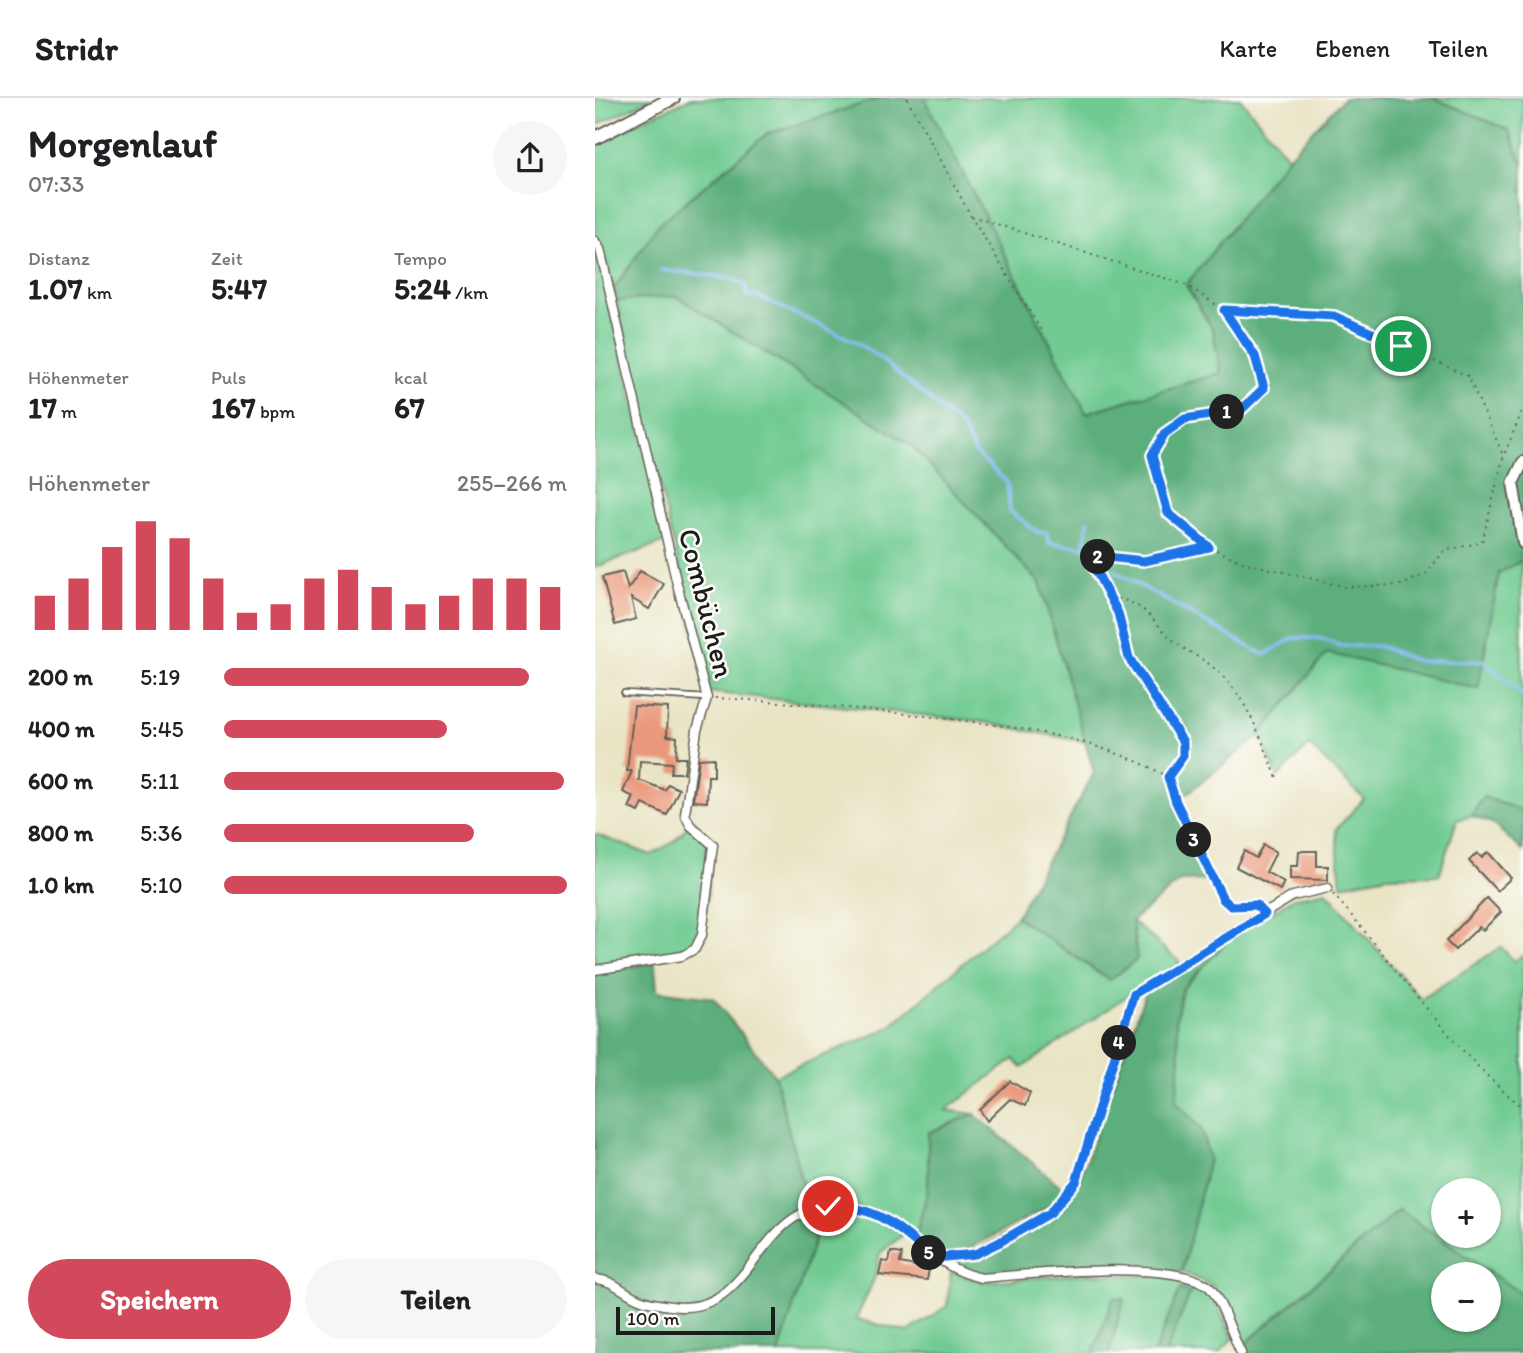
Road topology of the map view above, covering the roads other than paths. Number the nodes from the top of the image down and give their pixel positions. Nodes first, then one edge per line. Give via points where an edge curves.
1 (673, 98) edge
2 (595, 138) edge
3 (595, 241) edge
4 (1523, 462) edge
5 (1523, 546) edge
6 (624, 693) dead end
7 (707, 698) junction
8 (1328, 888) road end
9 (595, 970) edge
10 (935, 1258) junction
11 (595, 1279) edge
12 (1241, 1353) edge

1 - 2 main road
3 - 7 street, Combüchen
4 - 5 street via 1513,483
6 - 7 lane
7 - 9 street, Combüchen via 697,730 685,814 690,825 713,845 702,935 695,949 682,956
8 - 10 street via 1293,896 1134,994 1076,1182 1050,1213 975,1254
10 - 11 street via 878,1213 828,1206 795,1216 776,1232 740,1281 719,1297 686,1307 642,1300 609,1280
10 - 12 street via 960,1274 982,1278 1084,1272 1191,1277 1211,1288

